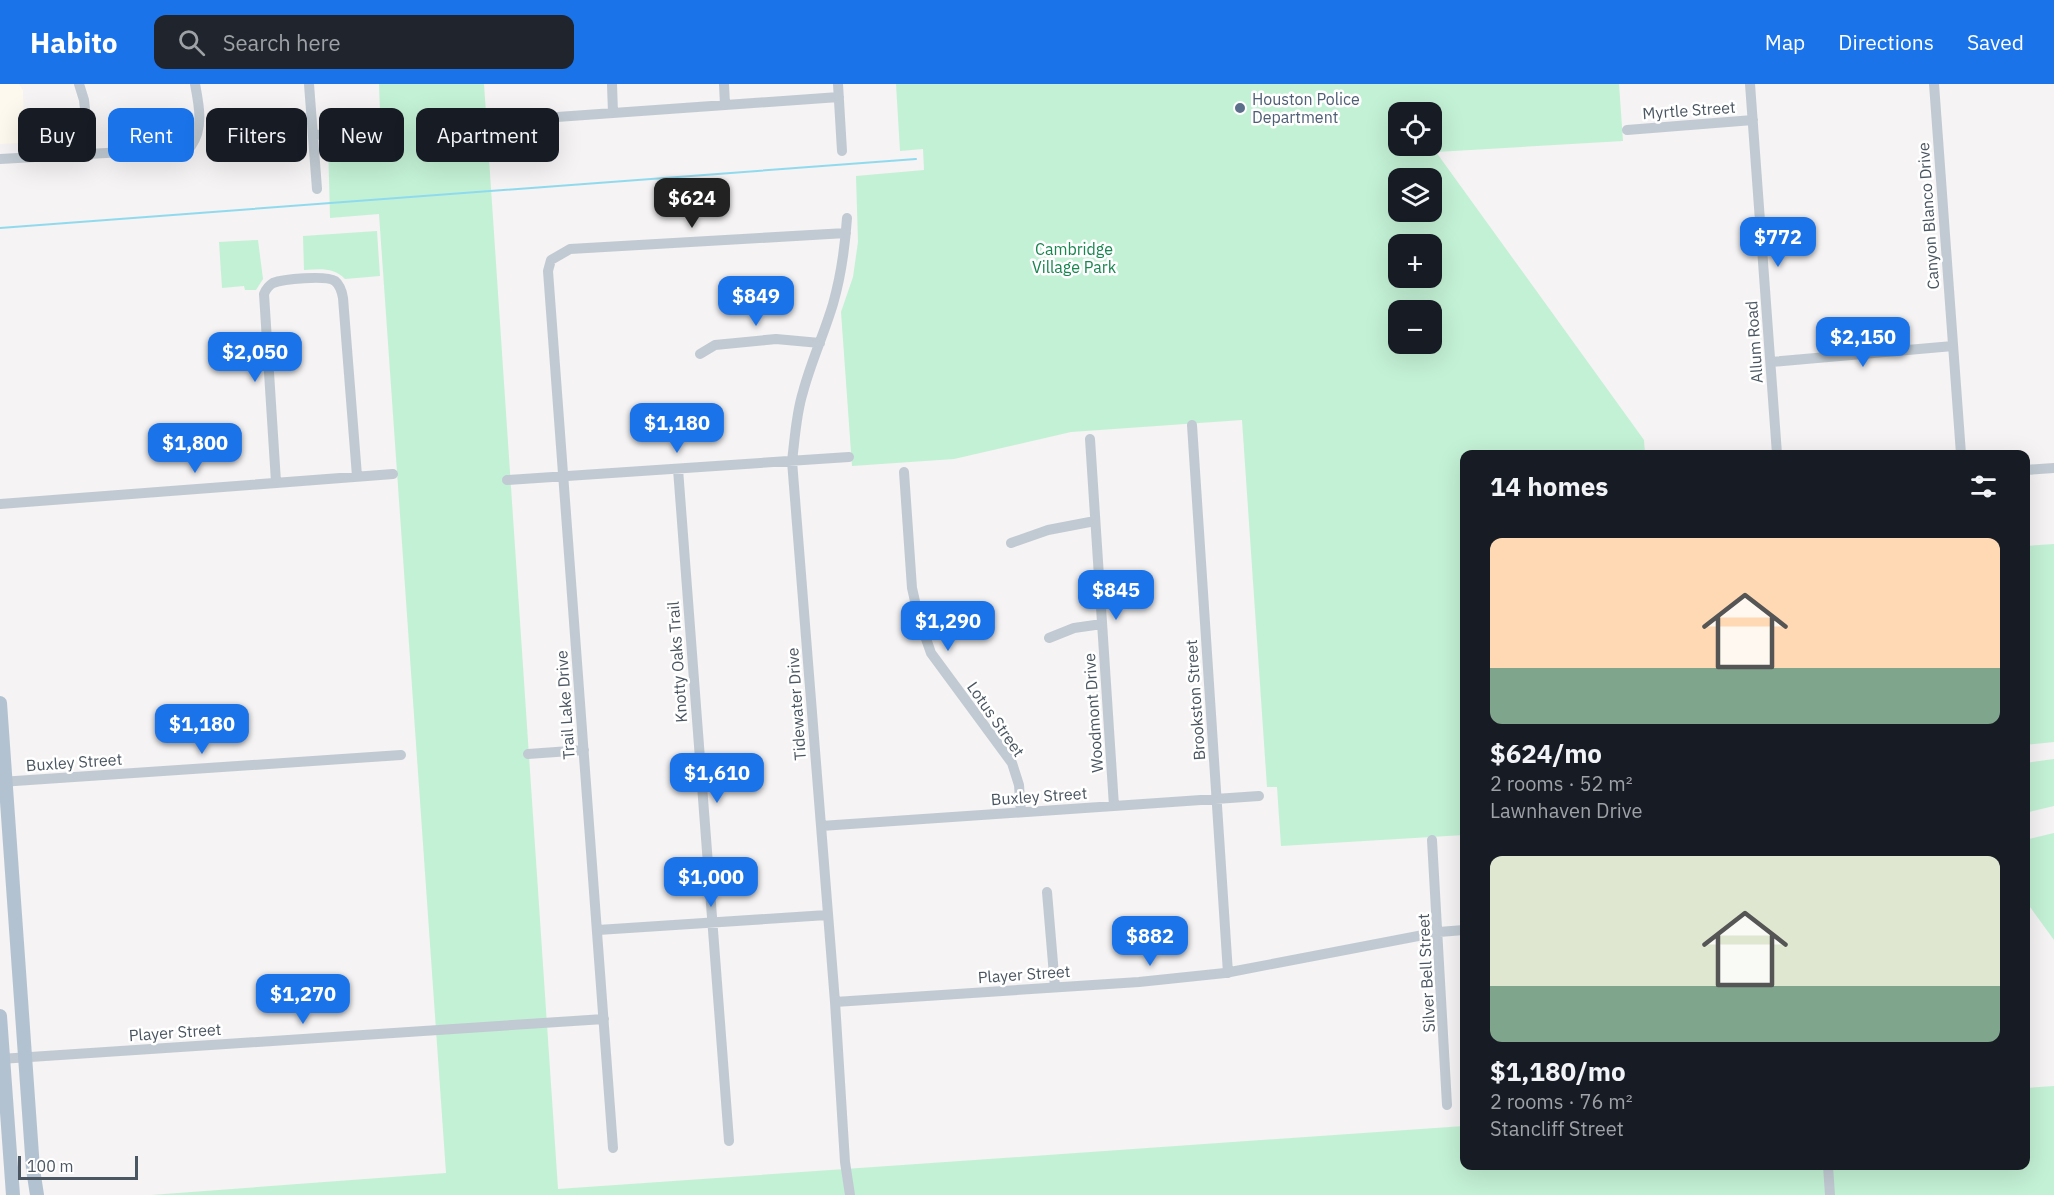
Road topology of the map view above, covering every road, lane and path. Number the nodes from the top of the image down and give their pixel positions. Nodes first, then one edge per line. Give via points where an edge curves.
1 (79, 84) edge
2 (195, 84) edge
3 (309, 84) edge
4 (612, 84) edge
5 (723, 84) edge
6 (838, 84) edge
7 (1750, 84) edge
8 (1934, 84) edge
9 (839, 97) junction
10 (725, 105) junction
11 (85, 108) edge
12 (613, 113) junction
13 (559, 117) edge
14 (1753, 120) junction
15 (1627, 130) dead end
16 (314, 135) junction
17 (319, 135) edge
18 (842, 151) dead end
19 (96, 155) edge
20 (18, 158) edge
21 (0, 159) edge
22 (317, 189) dead end
23 (847, 218) dead end
24 (846, 233) junction
25 (820, 343) junction
26 (1953, 346) junction
27 (700, 354) dead end
28 (1771, 362) junction
29 (1192, 425) dead end
30 (1090, 438) dead end
31 (1777, 450) edge
32 (1961, 450) edge
33 (849, 457) dead end
34 (792, 461) junction
35 (2054, 468) edge
36 (678, 469) junction
37 (2030, 470) edge
38 (904, 472) dead end
39 (393, 474) dead end
40 (357, 476) junction
41 (562, 476) junction
42 (507, 480) dead end
43 (276, 482) junction
44 (0, 504) edge
45 (1095, 521) junction
46 (1011, 543) dead end
47 (1102, 624) junction
48 (1049, 638) dead end
49 (0, 703) edge
50 (584, 750) junction
51 (528, 754) dead end
52 (400, 755) dead end
53 (3, 781) edge
54 (1259, 796) dead end
55 (1217, 799) junction
56 (1114, 806) junction
57 (1021, 812) junction
58 (821, 826) junction
59 (1432, 840) dead end
60 (1047, 892) dead end
61 (827, 915) junction
62 (15, 918) junction
63 (0, 920) edge
64 (712, 922) junction
65 (598, 930) junction
66 (1460, 930) edge
67 (1439, 932) junction
68 (1228, 973) junction
69 (1055, 987) junction
70 (835, 1002) junction
71 (0, 1016) edge
72 (604, 1019) junction
73 (24, 1057) junction
74 (1, 1059) edge
75 (1448, 1105) dead end
76 (729, 1141) dead end
77 (613, 1148) dead end
78 (1828, 1170) edge
79 (34, 1176) junction
80 (12, 1178) junction
81 (13, 1195) edge
82 (37, 1195) edge
83 (849, 1195) edge
84 (1830, 1195) edge

1 - 11 street
2 - 19 street via 200,123 191,146
3 - 16 street
4 - 12 street
5 - 10 street
6 - 9 street
7 - 14 street, Allum Road
8 - 26 street, Canyon Blanco Drive
9 - 10 street
9 - 18 street
10 - 12 street
12 - 13 street
14 - 15 street, Myrtle Street
14 - 28 street, Allum Road
16 - 17 street
16 - 22 street
20 - 21 street
23 - 24 street, Tidewater Drive
24 - 25 street, Tidewater Drive via 840,276
24 - 41 street, Trail Lake Drive via 570,249 552,260 548,271
25 - 27 street via 766,340 715,345
25 - 34 street, Tidewater Drive via 802,393
26 - 28 street
26 - 32 street, Canyon Blanco Drive
28 - 31 street, Allum Road
29 - 55 street, Brookston Street
30 - 45 street, Woodmont Drive
33 - 34 street
34 - 36 street
34 - 58 street, Tidewater Drive
35 - 37 street
36 - 41 street
36 - 64 street, Knotty Oaks Trail
38 - 57 street, Lotus Street via 912,588 919,619 931,653 1012,763
39 - 40 street
40 - 43 street
40 - 43 street via 340,288 332,279 324,278 280,281 266,290 263,303
41 - 42 street
41 - 50 street, Trail Lake Drive
43 - 44 street
45 - 46 street via 1048,530
45 - 47 street, Woodmont Drive
47 - 48 street via 1074,628
47 - 56 street, Woodmont Drive
49 - 53 main road
50 - 51 street
50 - 65 street, Trail Lake Drive
52 - 53 street, Buxley Street
53 - 62 main road
54 - 55 street, Buxley Street
55 - 56 street, Buxley Street
55 - 68 street, Brookston Street
56 - 57 street, Buxley Street
57 - 58 street, Buxley Street
58 - 61 street, Tidewater Drive
59 - 67 street, Silver Bell Street
60 - 69 street
61 - 64 street
61 - 70 street, Tidewater Drive
62 - 63 main road
62 - 73 main road
64 - 65 street
64 - 76 street, Knotty Oaks Trail
65 - 72 street, Trail Lake Drive
66 - 67 street, Player Street
67 - 68 street, Player Street
67 - 75 street, Silver Bell Street
68 - 69 street, Player Street
69 - 70 street, Player Street
70 - 83 street, Tidewater Drive
71 - 74 main road
72 - 73 street, Player Street
72 - 77 street, Trail Lake Drive
73 - 74 street, Player Street
73 - 79 main road
74 - 80 main road
78 - 84 street
79 - 80 main road
79 - 82 main road
80 - 81 main road

